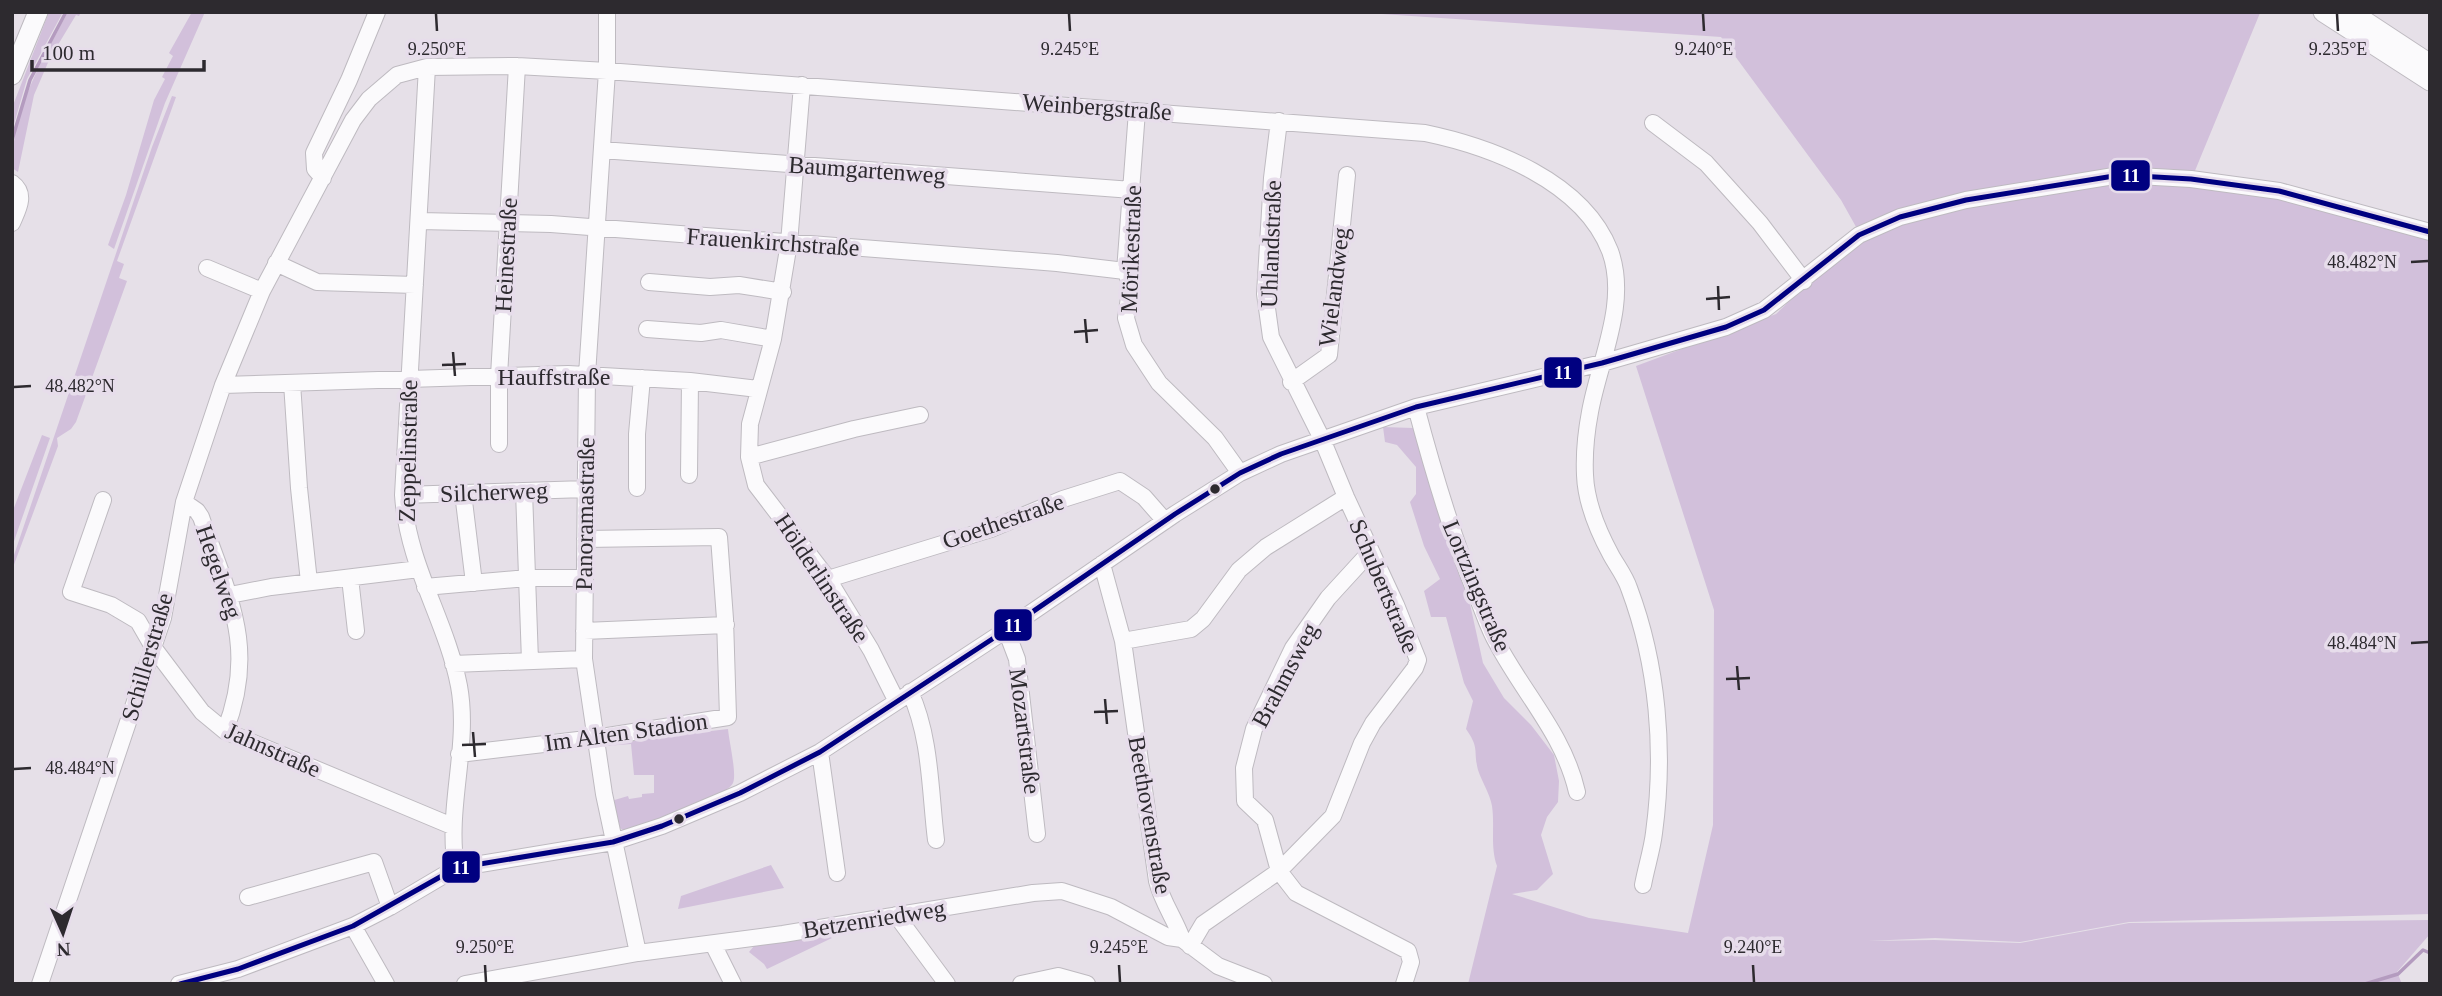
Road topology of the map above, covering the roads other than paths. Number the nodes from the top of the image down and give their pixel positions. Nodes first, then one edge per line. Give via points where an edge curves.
1 (38, 12) edge
2 (377, 12) edge
3 (607, 12) edge
4 (2323, 12) edge
5 (2351, 12) edge
6 (2430, 64) edge
7 (517, 66) junction
8 (427, 67) junction
9 (13, 69) edge
10 (607, 71) junction
11 (2430, 81) edge
12 (802, 85) junction
13 (1137, 111) junction
14 (1279, 121) junction
15 (1653, 123) dead end
16 (602, 150) junction
17 (795, 164) junction
18 (1347, 175) dead end
19 (323, 177) junction
20 (12, 183) edge
21 (1132, 190) junction
22 (420, 221) junction
23 (507, 222) junction
24 (12, 223) edge
25 (596, 228) junction
26 (2430, 232) edge
27 (789, 243) junction
28 (276, 263) junction
29 (207, 268) dead end
30 (1125, 271) junction
31 (1804, 281) junction
32 (649, 282) dead end
33 (415, 285) junction
34 (262, 291) junction
35 (783, 292) junction
36 (647, 329) dead end
37 (773, 340) junction
38 (1602, 363) junction
39 (587, 375) junction
40 (499, 376) junction
41 (642, 378) junction
42 (408, 379) junction
43 (690, 381) junction
44 (1291, 382) junction
45 (292, 383) junction
46 (223, 385) junction
47 (758, 389) junction
48 (1416, 407) junction
49 (920, 415) dead end
50 (1322, 439) junction
51 (499, 444) dead end
52 (749, 457) junction
53 (1240, 473) junction
54 (689, 475) dead end
55 (637, 488) dead end
56 (586, 489) junction
57 (524, 491) junction
58 (463, 493) junction
59 (403, 495) junction
60 (1346, 497) junction
61 (103, 500) dead end
62 (184, 502) junction
63 (1165, 522) junction
64 (585, 539) junction
65 (1371, 551) junction
66 (1102, 564) junction
67 (419, 569) junction
68 (350, 578) junction
69 (527, 578) junction
70 (584, 578) junction
71 (828, 579) junction
72 (309, 582) junction
73 (474, 583) junction
74 (425, 587) junction
75 (230, 595) junction
76 (726, 625) junction
77 (1006, 630) junction
78 (356, 631) dead end
79 (584, 631) junction
80 (1123, 641) junction
81 (153, 646) junction
82 (584, 659) junction
83 (530, 661) junction
84 (453, 664) junction
85 (903, 696) junction
86 (225, 731) junction
87 (594, 738) junction
88 (820, 752) junction
89 (459, 754) junction
90 (1577, 792) dead end
91 (452, 826) junction
92 (1037, 834) dead end
93 (936, 840) dead end
94 (613, 842) junction
95 (456, 868) junction
96 (1279, 871) junction
97 (837, 873) dead end
98 (1643, 885) dead end
99 (248, 897) dead end
100 (390, 907) junction
101 (896, 915) junction
102 (353, 926) junction
103 (1186, 943) junction
104 (713, 944) junction
105 (638, 953) junction
106 (1218, 966) junction
107 (40, 984) edge
108 (179, 984) edge
109 (386, 984) edge
110 (465, 984) edge
111 (733, 984) edge
112 (947, 984) edge
113 (1021, 984) edge
114 (1087, 984) edge
115 (1216, 984) edge
116 (1264, 984) edge
117 (1404, 984) edge

1 - 9 main road
2 - 19 street via 314,153 315,169
3 - 10 street, Panoramastraße
4 - 11 main road
5 - 6 main road
7 - 8 street, Weinbergstraße
7 - 10 street, Weinbergstraße
7 - 23 street, Heinestraße
8 - 19 street, Schillerstraße via 397,75 369,99
8 - 22 street, Zeppelinstraße
10 - 12 street, Weinbergstraße
10 - 16 street, Panoramastraße
12 - 13 street, Weinbergstraße
12 - 17 street, Hölderlinstraße
13 - 14 street, Weinbergstraße
13 - 21 street, Mörikestraße
14 - 38 street, Weinbergstraße via 1425,133 1460,141 1538,175 1571,198 1594,222 1610,252 1616,283
14 - 44 street, Uhlandstraße via 1265,294 1271,337
15 - 31 street via 1706,163
16 - 17 street, Baumgartenweg
16 - 25 street, Panoramastraße
17 - 21 street, Baumgartenweg
17 - 27 street, Hölderlinstraße
18 - 44 street, Wielandweg via 1329,355
19 - 28 street, Schillerstraße
20 - 24 street via 21,197
21 - 30 street, Mörikestraße
22 - 23 street, Frauenkirchstraße
22 - 33 street, Zeppelinstraße
23 - 25 street, Frauenkirchstraße
23 - 40 street, Heinestraße
25 - 27 street, Frauenkirchstraße
25 - 39 street, Panoramastraße
26 - 31 street via 2279,191 2191,179 2120,176 1900,216 1859,235
27 - 30 street, Frauenkirchstraße
27 - 35 street, Hölderlinstraße
28 - 33 street via 317,282
28 - 34 street, Schillerstraße
29 - 34 street
30 - 53 street, Mörikestraße via 1131,284 1126,318 1134,345 1159,383 1215,438
31 - 38 street via 1764,310 1726,327
32 - 35 street via 739,285
33 - 42 street, Zeppelinstraße
34 - 46 street, Schillerstraße
35 - 37 street, Hölderlinstraße
36 - 37 street via 731,331
37 - 47 street, Hölderlinstraße
38 - 48 street
38 - 98 street, Weinbergstraße via 1584,451 1585,479 1591,510 1628,584 1640,620 1656,701 1659,775 1654,834
39 - 40 street, Hauffstraße
39 - 41 street, Hauffstraße
39 - 56 street, Panoramastraße
40 - 42 street, Hauffstraße
40 - 51 street, Heinestraße
41 - 43 street, Hauffstraße
41 - 55 street
42 - 45 street, Hauffstraße
42 - 59 street, Zeppelinstraße
43 - 47 street, Hauffstraße
43 - 54 street
44 - 50 street, Uhlandstraße
45 - 46 street, Hauffstraße
45 - 72 street
46 - 62 street, Schillerstraße
47 - 52 street, Hölderlinstraße via 748,432
48 - 50 street
48 - 90 street, Lortzingstraße via 1454,536 1496,643 1551,726
49 - 52 street
50 - 53 street
50 - 60 street, Schubertstraße
52 - 71 street, Hölderlinstraße via 755,485
53 - 63 street
56 - 57 street, Silcherweg
56 - 64 street, Panoramastraße
57 - 58 street, Silcherweg
57 - 69 street
58 - 59 street, Silcherweg
58 - 73 street
59 - 67 street, Zeppelinstraße via 407,532
60 - 65 street, Schubertstraße
60 - 80 street via 1248,562 1191,629
61 - 81 street, Jahnstraße via 71,592 111,605 138,621
62 - 75 street, Hegelweg via 201,517
62 - 81 street, Schillerstraße via 163,618
63 - 66 street
63 - 71 street, Goethestraße via 1144,497 1120,481 991,529
64 - 70 street, Panoramastraße
64 - 76 street, Im Alten Stadion via 719,537
65 - 96 street, Brahmsweg via 1328,598 1293,648 1254,729 1244,768 1245,801 1265,820
65 - 96 street, Schubertstraße via 1418,660 1367,733 1333,816
66 - 77 street
66 - 80 street, Beethovenstraße
67 - 68 street
67 - 74 street, Zeppelinstraße
68 - 72 street
68 - 78 street
69 - 70 street
69 - 73 street
69 - 83 street
70 - 79 street, Panoramastraße
71 - 85 street, Hölderlinstraße
72 - 75 street
73 - 74 street
74 - 84 street, Zeppelinstraße
75 - 86 street, Hegelweg via 237,622 240,681
76 - 79 street
76 - 87 street, Im Alten Stadion via 729,718
77 - 85 street
77 - 92 street, Mozartstraße via 1017,659
79 - 82 street, Panoramastraße
80 - 103 street, Beethovenstraße via 1157,881
81 - 86 street, Jahnstraße via 202,712
81 - 107 street, Schillerstraße
82 - 83 street
82 - 87 street, Panoramastraße
83 - 84 street
84 - 89 street, Zeppelinstraße via 461,709
85 - 88 street
85 - 93 street, Hölderlinstraße via 920,713
86 - 91 street, Jahnstraße
87 - 89 street, Im Alten Stadion
87 - 94 street, Panoramastraße
88 - 94 street via 710,806
88 - 97 street
89 - 91 street, Zeppelinstraße
91 - 95 street, Zeppelinstraße
94 - 95 street
94 - 105 street, Panoramastraße
95 - 100 street
96 - 103 street, Schubertstraße via 1203,924
96 - 117 street, Brahmsweg via 1296,893 1408,951 1411,962
99 - 100 street via 374,862
100 - 102 street
101 - 103 street, Betzenriedweg via 1062,891 1111,907
101 - 104 street, Betzenriedweg
101 - 112 street
102 - 108 street
102 - 109 street
103 - 106 street, Betzenriedweg
104 - 105 street, Betzenriedweg
104 - 111 street
105 - 110 street, Betzenriedweg
106 - 115 street
106 - 116 street, Betzenriedweg
113 - 114 street via 1058,976

